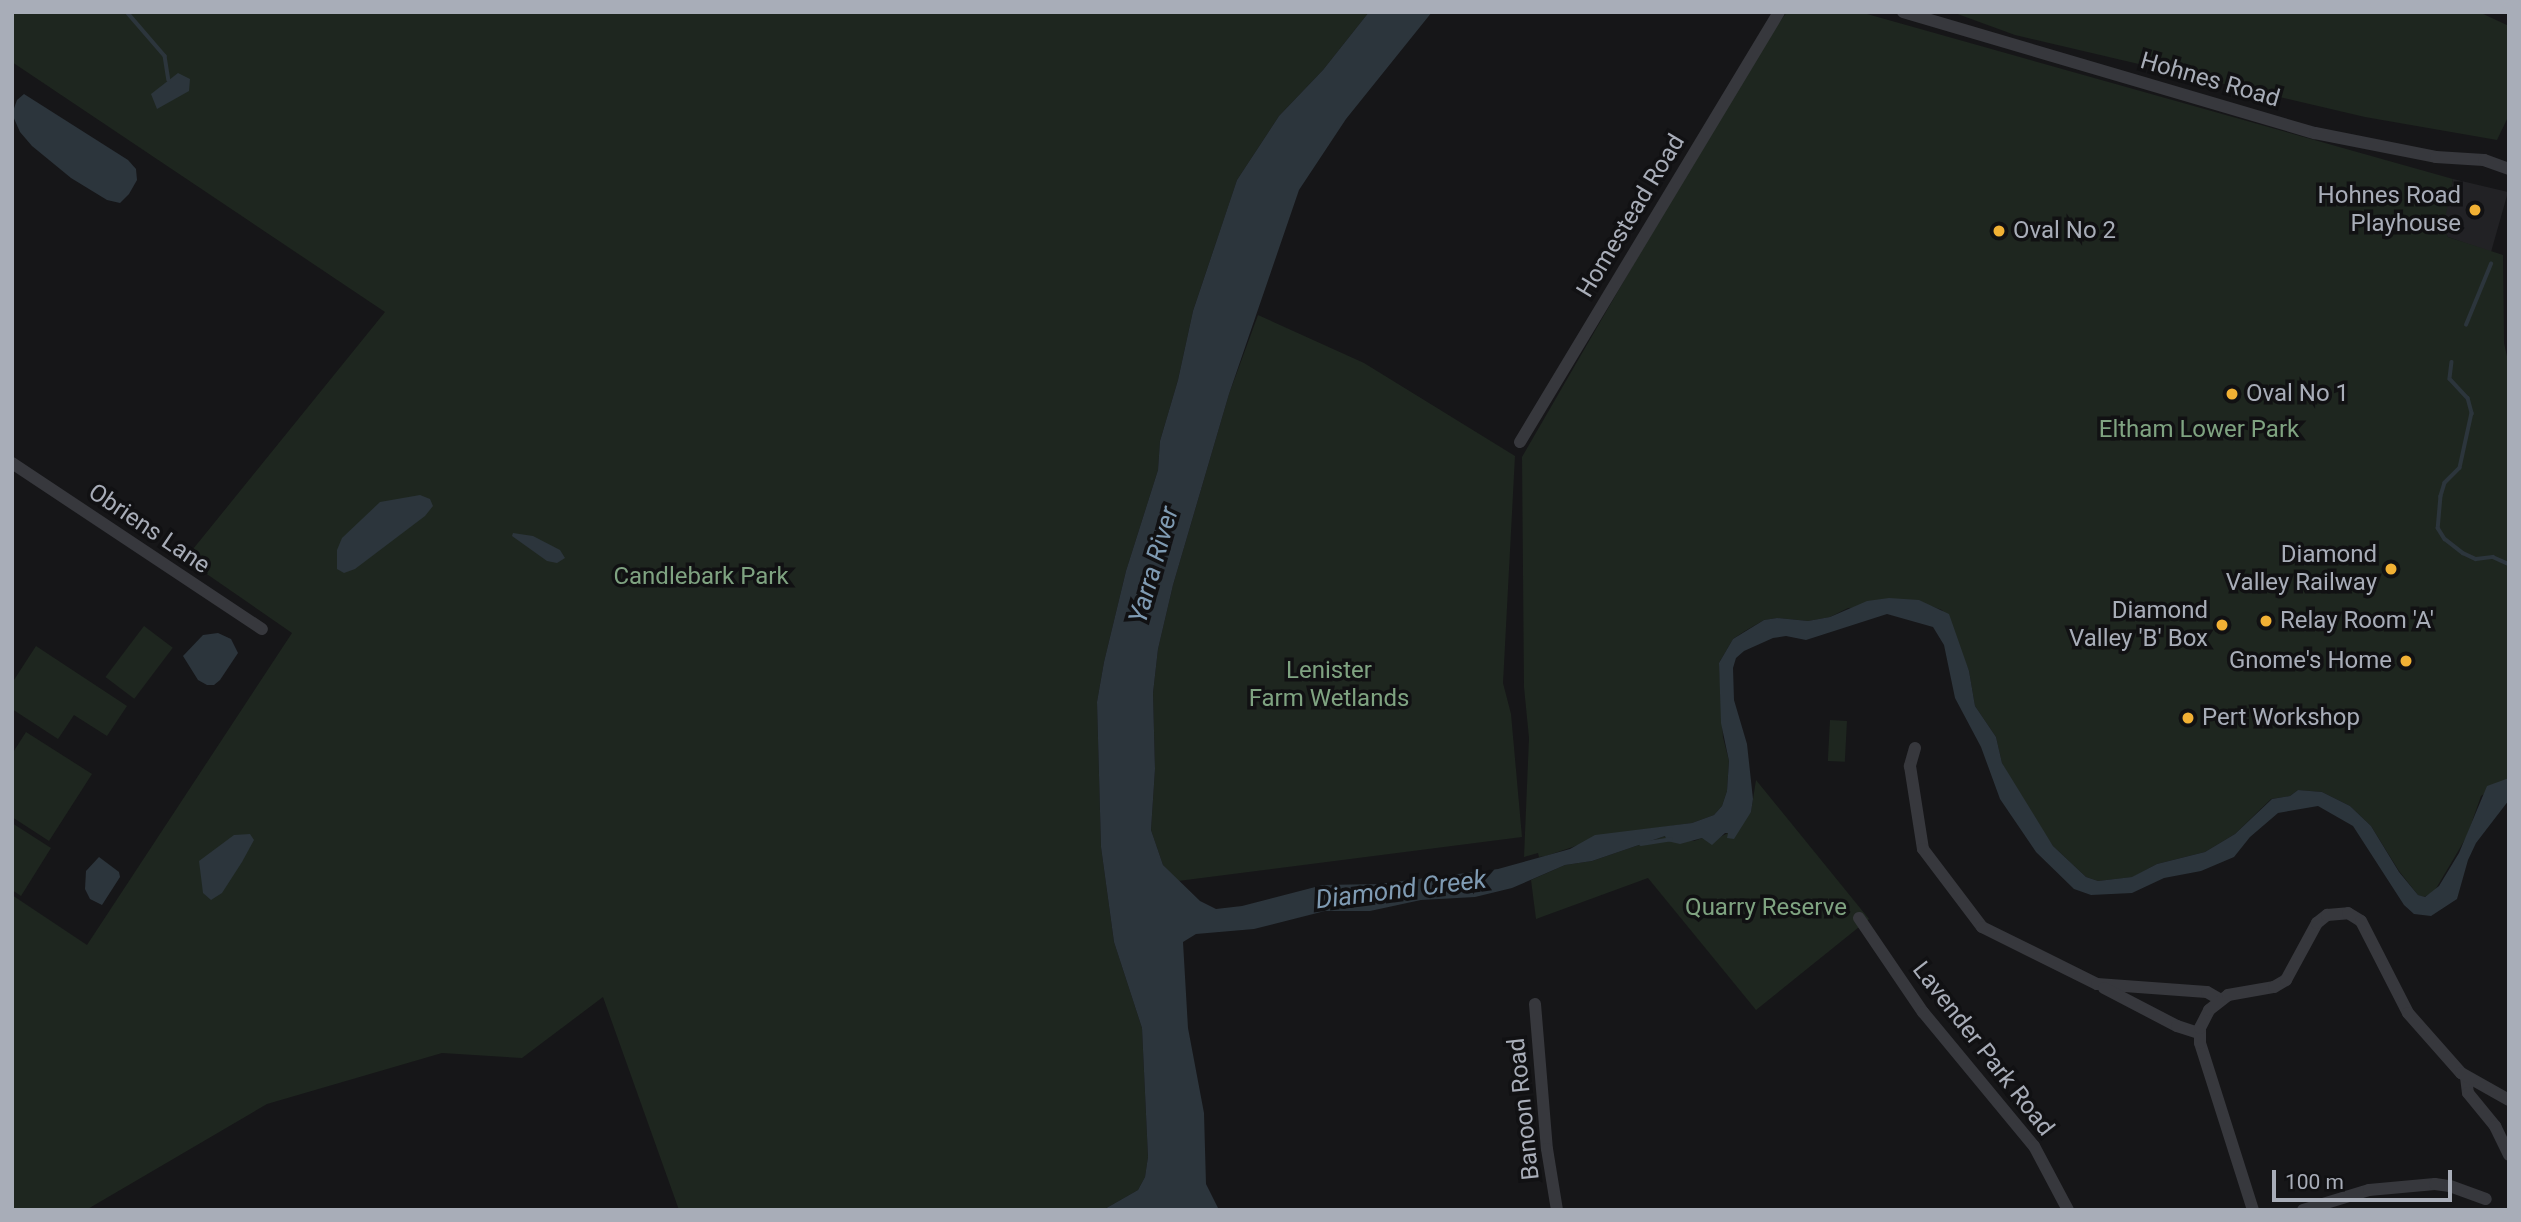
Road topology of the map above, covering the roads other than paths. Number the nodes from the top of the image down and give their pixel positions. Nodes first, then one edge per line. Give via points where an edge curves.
1 (1780, 12) edge
2 (1903, 12) edge
3 (2509, 169) edge
4 (1520, 442) dead end
5 (12, 463) edge
6 (262, 629) dead end
7 (1915, 748) dead end
8 (1859, 918) dead end
9 (2097, 984) junction
10 (2221, 1000) junction
11 (1535, 1004) dead end
12 (2199, 1033) junction
13 (2466, 1077) junction
14 (2509, 1100) edge
15 (2509, 1155) edge
16 (2486, 1199) dead end
17 (1557, 1210) edge
18 (2068, 1210) edge
19 (2253, 1210) edge
20 (2303, 1210) edge

1 - 4 street, Homestead Road
2 - 3 street, Hohnes Road via 2315,133 2436,158 2484,160
5 - 6 street, Obriens Lane
7 - 9 street via 1910,766 1923,849 1976,921
8 - 18 street, Lavender Park Road via 1923,1012 2034,1146
9 - 10 street via 2207,992
9 - 12 street via 2176,1026
10 - 12 street via 2204,1016
10 - 13 street via 2281,984 2291,975 2322,918 2334,912 2348,913 2365,927 2405,1007
11 - 17 street, Banoon Road
12 - 19 street
13 - 14 street
13 - 15 street via 2468,1093 2495,1126
16 - 20 street via 2435,1184 2369,1190

